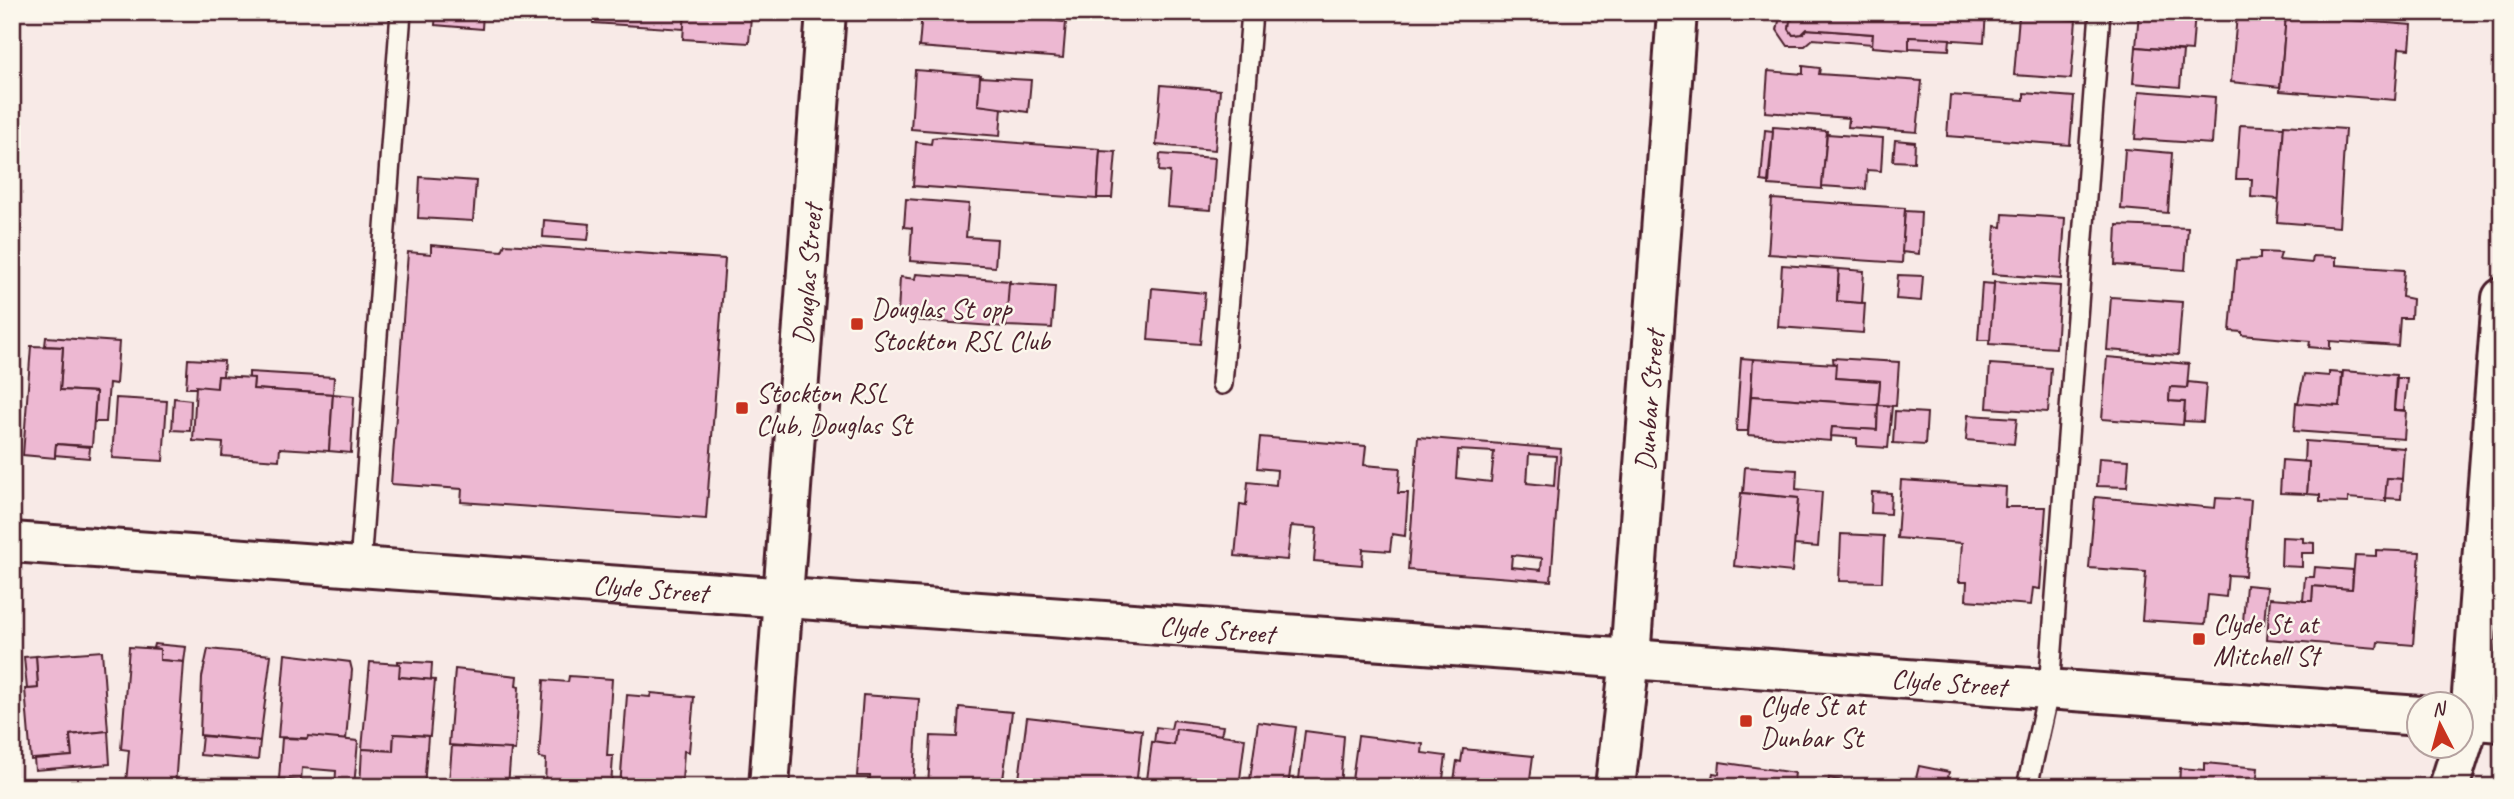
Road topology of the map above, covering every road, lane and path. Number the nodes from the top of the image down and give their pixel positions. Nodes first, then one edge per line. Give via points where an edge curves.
1 (401, 12) edge
2 (826, 12) edge
3 (1252, 12) edge
4 (1677, 12) edge
5 (2100, 12) edge
6 (2502, 298) edge
7 (1222, 384) dead end
8 (12, 542) edge
9 (360, 566) junction
10 (783, 597) junction
11 (1630, 659) junction
12 (2049, 689) junction
13 (2406, 715) edge
14 (2478, 720) edge
15 (769, 787) edge
16 (1615, 787) edge
17 (2027, 787) edge
18 (2449, 787) edge

1 - 9 lane
2 - 10 street, Douglas Street
3 - 7 lane
4 - 11 street, Dunbar Street
5 - 12 lane
6 - 14 street
8 - 9 street, Clyde Street
9 - 10 street, Clyde Street
10 - 11 street, Clyde Street
10 - 15 street, Douglas Street
11 - 12 street, Clyde Street
11 - 16 street, Dunbar Street
12 - 13 street, Clyde Street
12 - 17 lane
14 - 18 street

